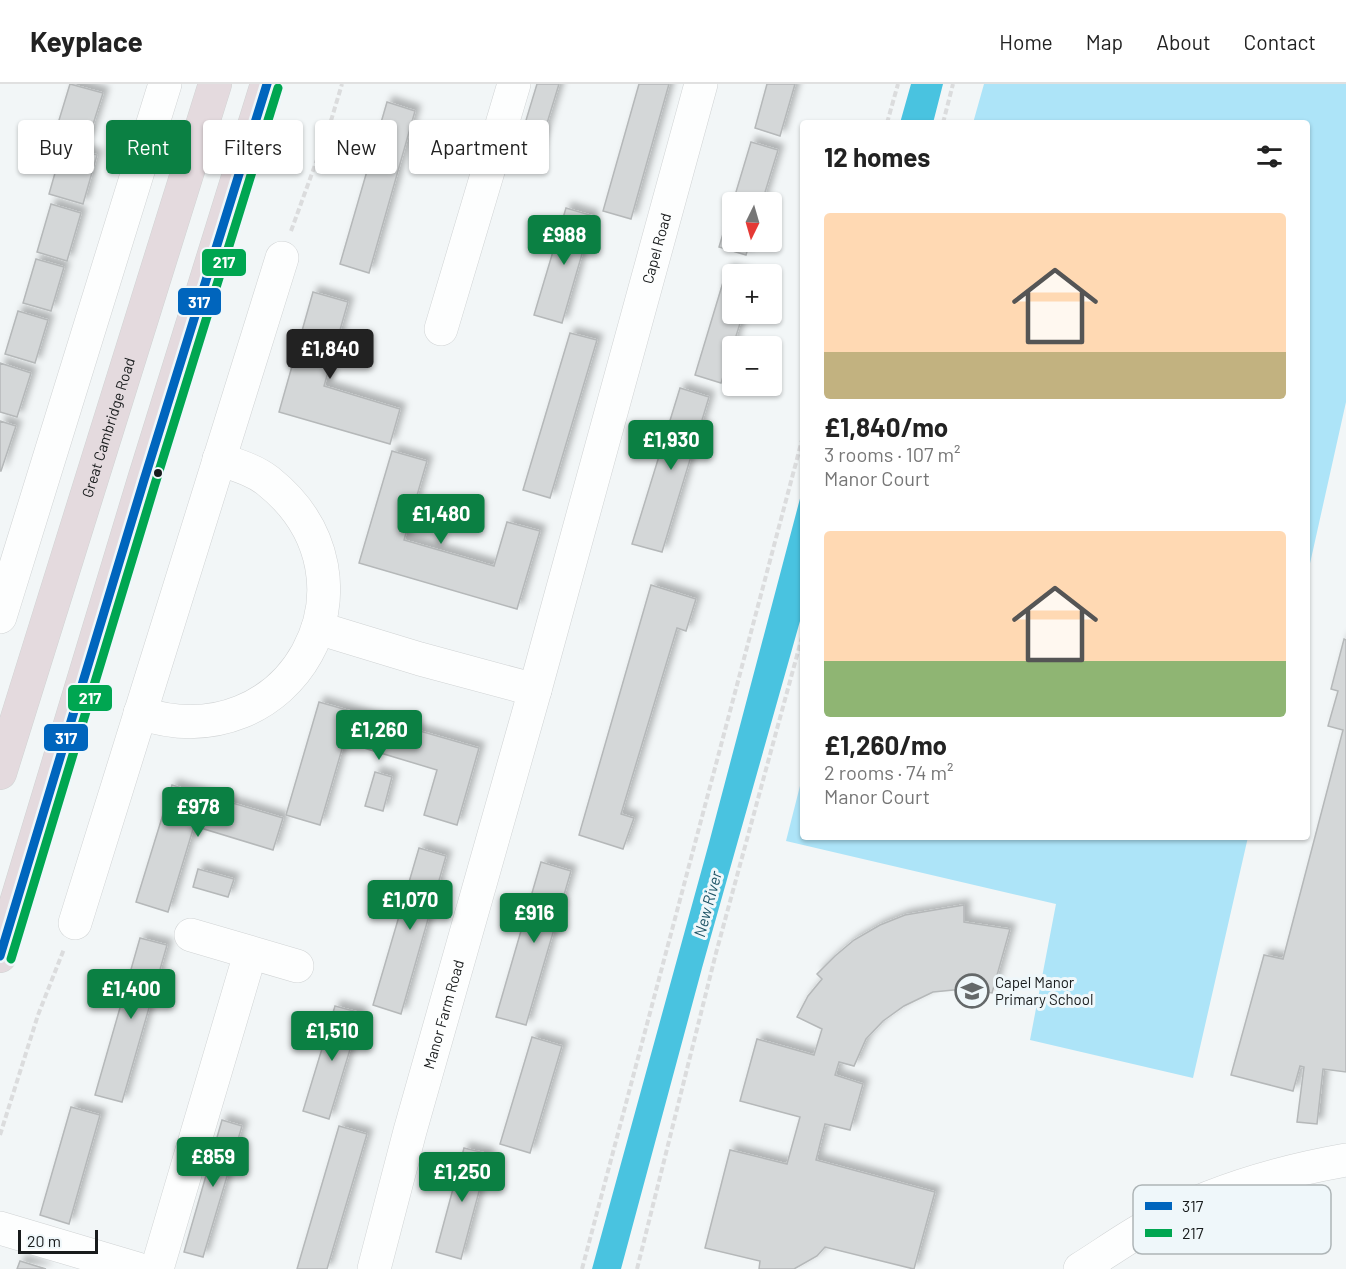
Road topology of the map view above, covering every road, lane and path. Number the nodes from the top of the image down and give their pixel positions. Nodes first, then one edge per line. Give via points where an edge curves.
1 (165, 84) edge
2 (215, 84) edge
3 (267, 84) edge
4 (342, 84) edge
5 (514, 84) edge
6 (701, 84) edge
7 (898, 84) edge
8 (953, 84) edge
9 (888, 120) edge
10 (944, 120) edge
11 (282, 258) joint
12 (441, 329) dead end
13 (800, 448) edge
14 (219, 459) junction
15 (0, 617) edge
16 (318, 628) junction
17 (800, 644) edge
18 (535, 690) junction
19 (140, 712) junction
20 (0, 773) edge
21 (75, 923) joint
22 (191, 935) dead end
23 (250, 954) junction
24 (0, 956) edge
25 (297, 966) dead end
26 (0, 1135) edge
27 (1346, 1160) edge
28 (1244, 1185) edge
29 (0, 1228) edge
30 (1133, 1236) edge
31 (138, 1269) edge
32 (157, 1269) edge
33 (374, 1269) edge
34 (582, 1269) edge
35 (637, 1269) edge
36 (1080, 1269) edge

1 - 15 street
2 - 20 highway, Great Cambridge Road
3 - 24 highway
4 - 11 path
5 - 12 street
6 - 18 street, Capel Road
7 - 9 path
8 - 10 path
11 - 14 street
13 - 34 path
14 - 16 street via 268,481 299,512 319,552 323,576
14 - 19 street
16 - 18 street
16 - 19 street via 298,669 272,695 237,714 195,723 162,720
17 - 35 path via 716,954
18 - 33 street, Manor Farm Road
19 - 21 street
21 - 26 path via 38,1015
22 - 23 street
23 - 25 street
23 - 32 street
27 - 28 street
29 - 31 street
30 - 36 street

